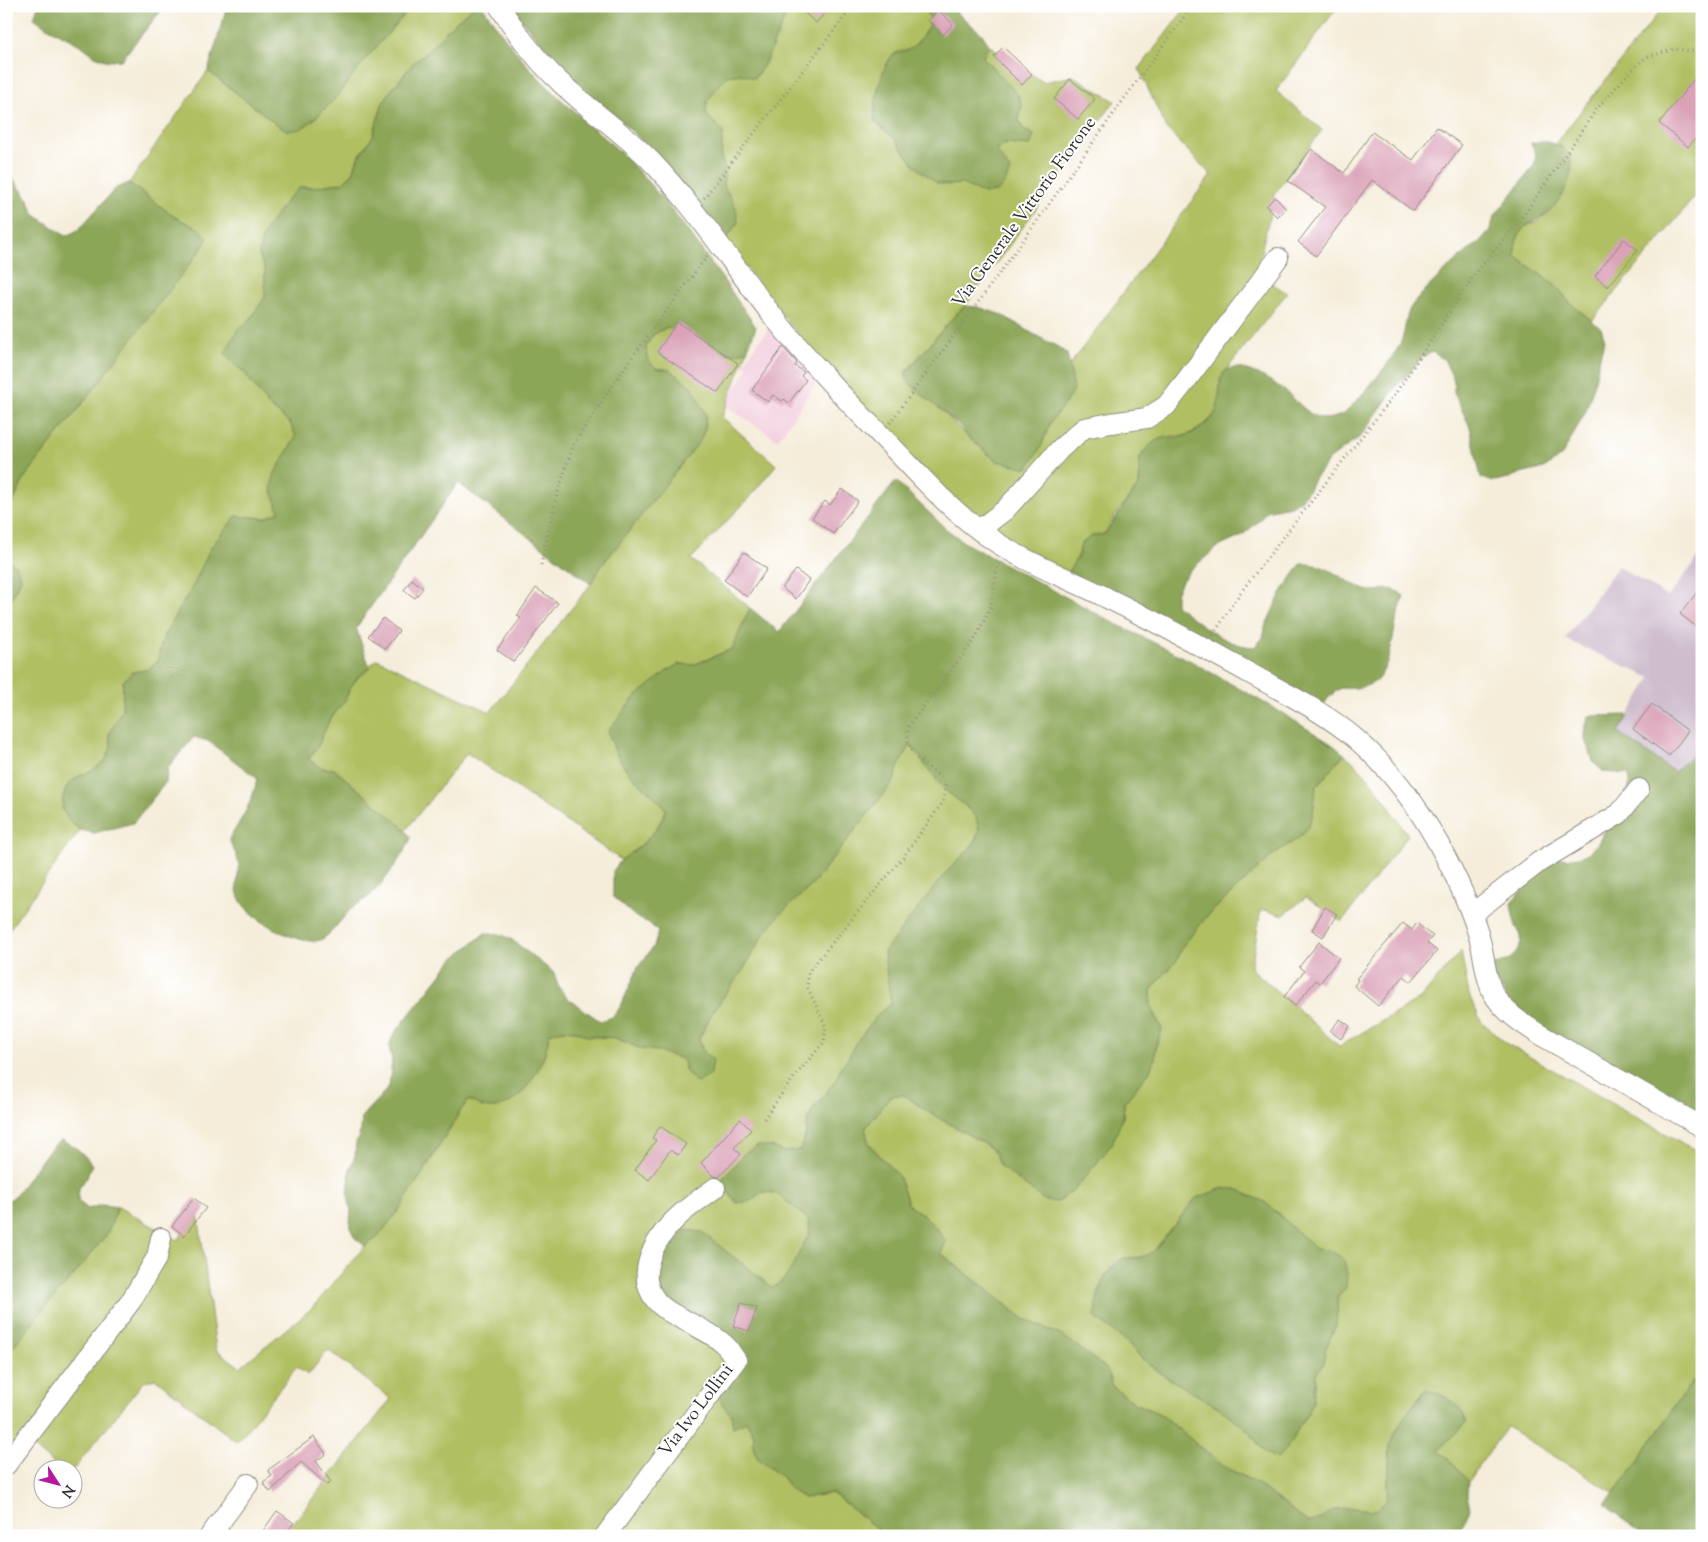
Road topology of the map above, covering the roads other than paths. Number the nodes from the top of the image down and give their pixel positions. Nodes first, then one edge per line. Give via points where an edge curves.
1 (499, 6) edge
2 (1278, 258) dead end
3 (980, 530) junction
4 (1639, 789) dead end
5 (1472, 914) junction
6 (1702, 1127) edge
7 (714, 1188) dead end
8 (161, 1238) dead end
9 (6, 1465) edge
10 (248, 1484) dead end
11 (210, 1536) edge
12 (604, 1536) edge

1 - 3 street via 520,38 560,82 651,162 807,357 958,514
2 - 3 street via 1166,406 1147,418 1084,428 1060,449 1005,510
3 - 5 street via 1002,546 1110,599 1325,715 1356,738 1407,796 1432,834
4 - 5 street via 1619,814 1539,862
5 - 6 street via 1493,993 1516,1020
7 - 12 street, Via Ivo Lollini via 680,1214 658,1240 649,1259 646,1276 649,1291 666,1309 727,1347 736,1360
8 - 9 street via 157,1257 131,1301
10 - 11 street

